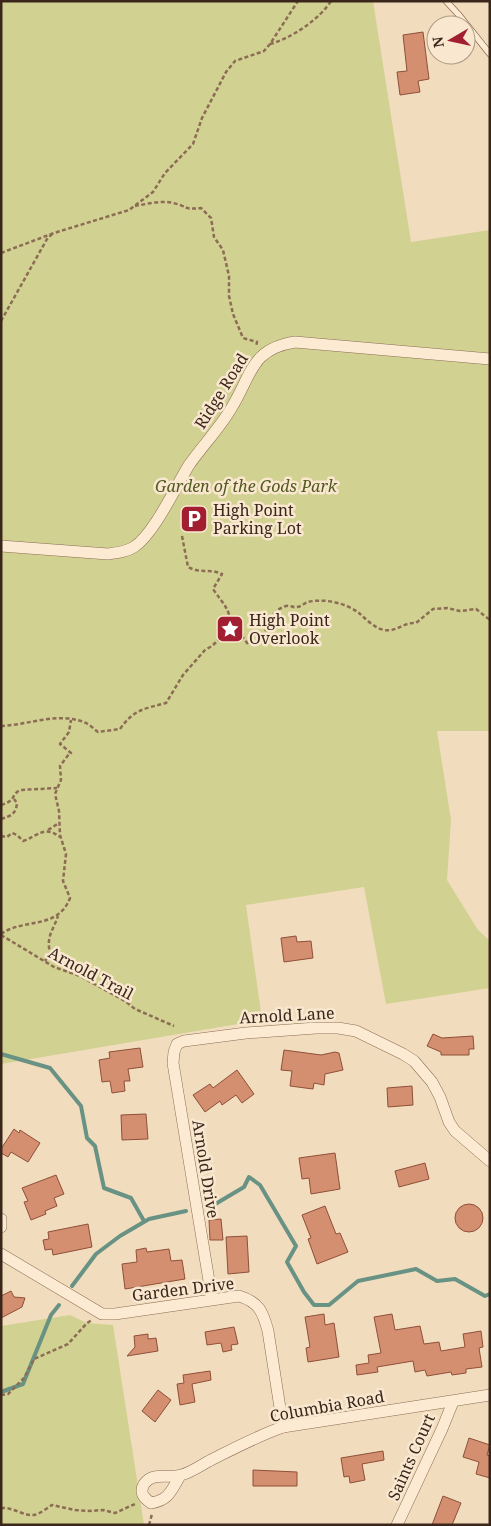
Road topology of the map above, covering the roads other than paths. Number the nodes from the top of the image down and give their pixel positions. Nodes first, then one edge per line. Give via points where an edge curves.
1 (446, 1) edge
2 (490, 54) edge
3 (490, 359) edge
4 (1, 546) edge
5 (177, 1044) joint
6 (490, 1161) edge
7 (1, 1219) edge
8 (1, 1227) edge
9 (1, 1254) edge
10 (212, 1299) junction
11 (490, 1395) edge
12 (453, 1402) junction
13 (283, 1427) junction
14 (180, 1476) junction
15 (397, 1525) edge

1 - 2 lane
3 - 4 street, Ridge Road via 295,342 280,345 255,362 232,407 135,546 124,552 108,554
5 - 6 street, Arnold Lane via 184,1040 246,1032 316,1028 356,1031 414,1061 432,1082 454,1131
5 - 10 street, Arnold Drive via 173,1063
7 - 8 street
9 - 10 street, Garden Drive via 102,1314
10 - 13 street, Garden Drive via 239,1296 250,1299 259,1307 268,1331
11 - 12 street, Columbia Road
12 - 13 street, Columbia Road
12 - 15 street, Saints Court
13 - 14 street, Columbia Road via 261,1434
14 - 14 street, Columbia Road via 162,1475 149,1480 142,1491 144,1498 151,1503 161,1502

